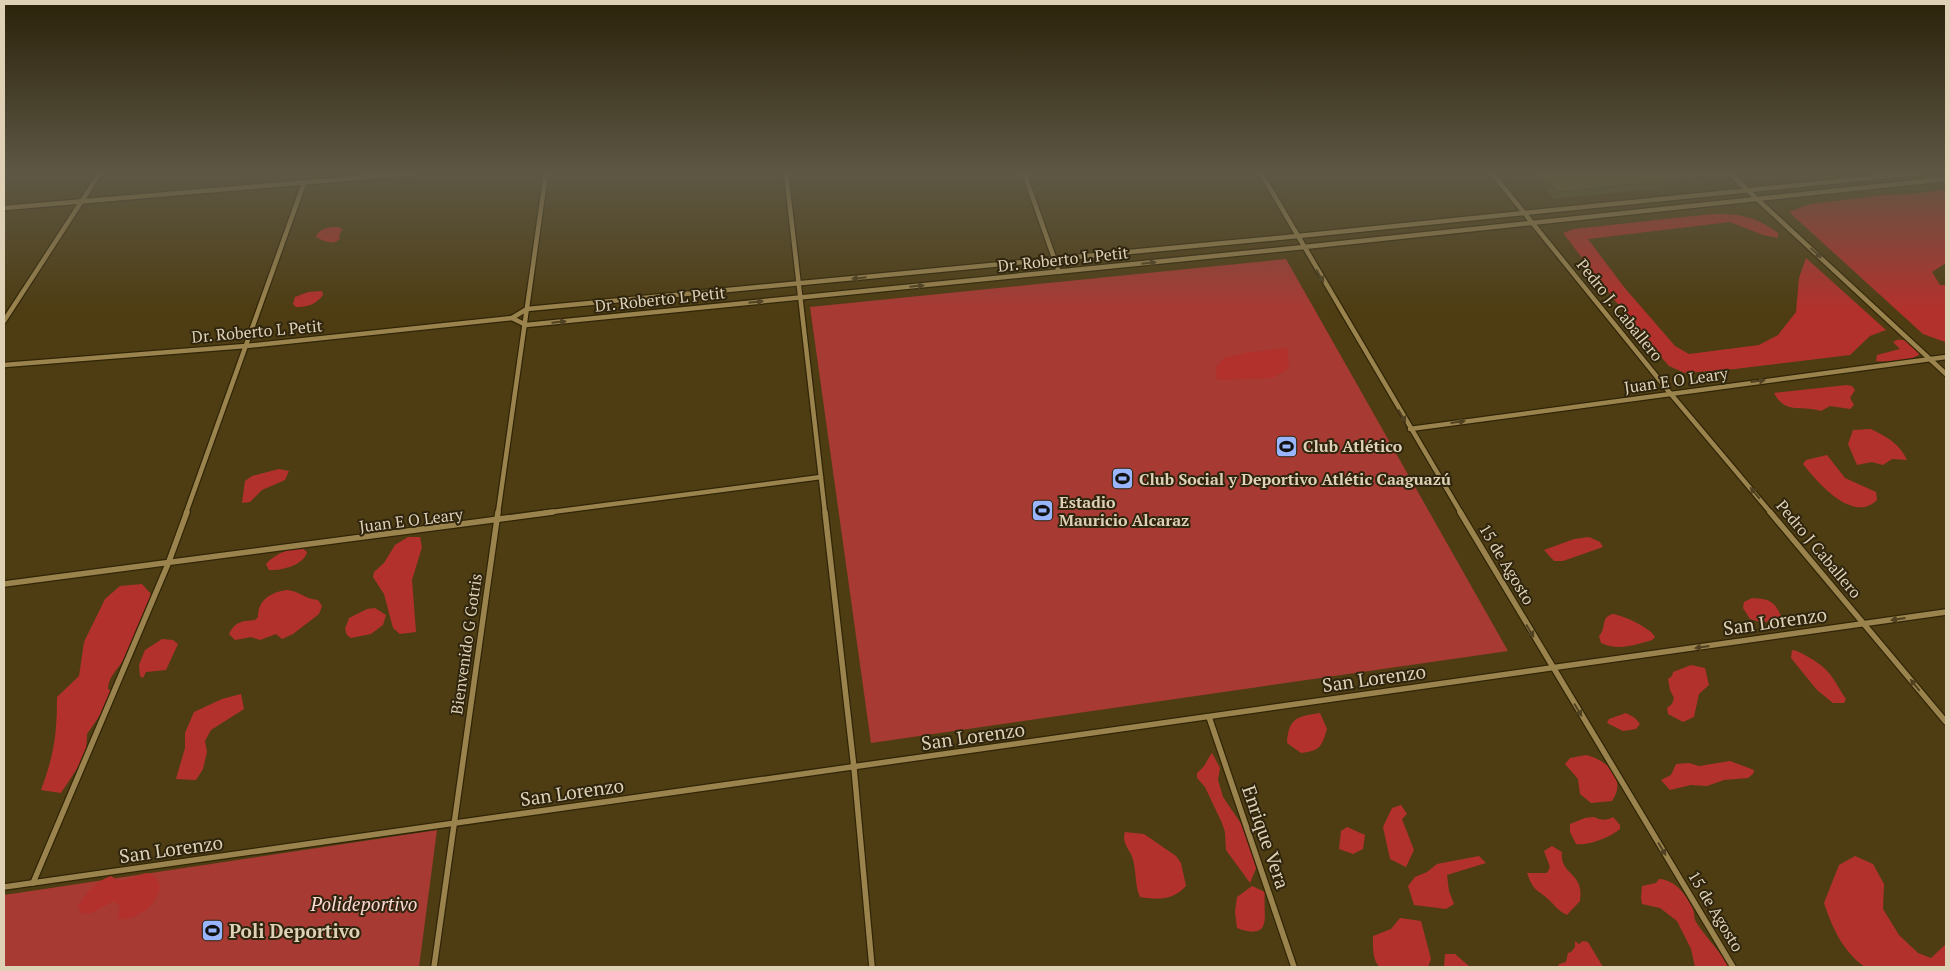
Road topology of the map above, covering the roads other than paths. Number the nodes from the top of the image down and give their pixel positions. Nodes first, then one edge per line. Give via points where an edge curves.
1 (71, 218) edge
2 (291, 218) edge
3 (540, 218) edge
4 (792, 218) edge
5 (1040, 218) edge
6 (1288, 218) edge
7 (1473, 218) edge
8 (1530, 218) edge
9 (1567, 218) edge
10 (1778, 218) edge
11 (1533, 222) junction
12 (1298, 236) junction
13 (1304, 247) junction
14 (1055, 259) junction
15 (1059, 272) junction
16 (800, 284) junction
17 (799, 297) junction
18 (527, 309) junction
19 (512, 318) junction
20 (4, 321) edge
21 (526, 325) junction
22 (246, 346) junction
23 (1946, 357) edge
24 (1930, 359) junction
25 (4, 365) edge
26 (1946, 374) edge
27 (1670, 393) junction
28 (1410, 429) junction
29 (821, 477) junction
30 (498, 521) junction
31 (168, 564) junction
32 (4, 584) edge
33 (1946, 612) edge
34 (1865, 623) junction
35 (1552, 668) junction
36 (1210, 717) junction
37 (1946, 722) edge
38 (854, 768) junction
39 (454, 824) junction
40 (34, 883) junction
41 (4, 887) edge
42 (434, 967) edge
43 (872, 967) edge
44 (1294, 967) edge
45 (1733, 967) edge

1 - 20 street
2 - 22 street
3 - 18 street, Bienvenido G Gotris
4 - 16 street
5 - 14 street
6 - 12 street, 15 de Agosto
7 - 12 street, Dr. Roberto L Petit
8 - 11 street, Pedro J. Caballero
9 - 11 street, Dr. Roberto L Petit
10 -> 24 street
11 - 13 street, Dr. Roberto L Petit
11 - 27 street, Pedro J. Caballero
12 - 13 street, 15 de Agosto
12 - 14 street, Dr. Roberto L Petit
15 -> 13 street, Dr. Roberto L Petit
13 -> 28 street, 15 de Agosto
14 - 15 street
14 -> 16 street, Dr. Roberto L Petit
17 -> 15 street, Dr. Roberto L Petit
16 - 17 street
16 - 18 street, Dr. Roberto L Petit
21 -> 17 street, Dr. Roberto L Petit
17 - 29 street
18 - 19 street, Dr. Roberto L Petit
18 - 21 street, Bienvenido G Gotris
19 - 21 street
19 - 22 street, Dr. Roberto L Petit
21 - 30 street, Bienvenido G Gotris
22 - 25 street, Dr. Roberto L Petit
22 - 31 street
23 - 24 street, Juan E O Leary
24 - 26 street
27 -> 24 street, Juan E O Leary
28 -> 27 street, Juan E O Leary
34 -> 27 street, Pedro J Caballero
28 -> 35 street, 15 de Agosto
29 - 30 street, Juan E O Leary
29 - 38 street
30 - 31 street, Juan E O Leary
30 - 39 street, Bienvenido G Gotris
31 - 32 street, Juan E O Leary
31 - 40 street
33 -> 34 street, San Lorenzo
34 -> 35 street, San Lorenzo
37 -> 34 street, Pedro J Caballero
35 - 36 street, San Lorenzo
35 -> 45 street, 15 de Agosto
36 - 38 street, San Lorenzo
36 - 44 street, Enrique Vera
38 - 39 street, San Lorenzo
38 - 43 street
39 - 40 street, San Lorenzo
39 - 42 street, Bienvenido G Gotris
40 - 41 street, San Lorenzo

